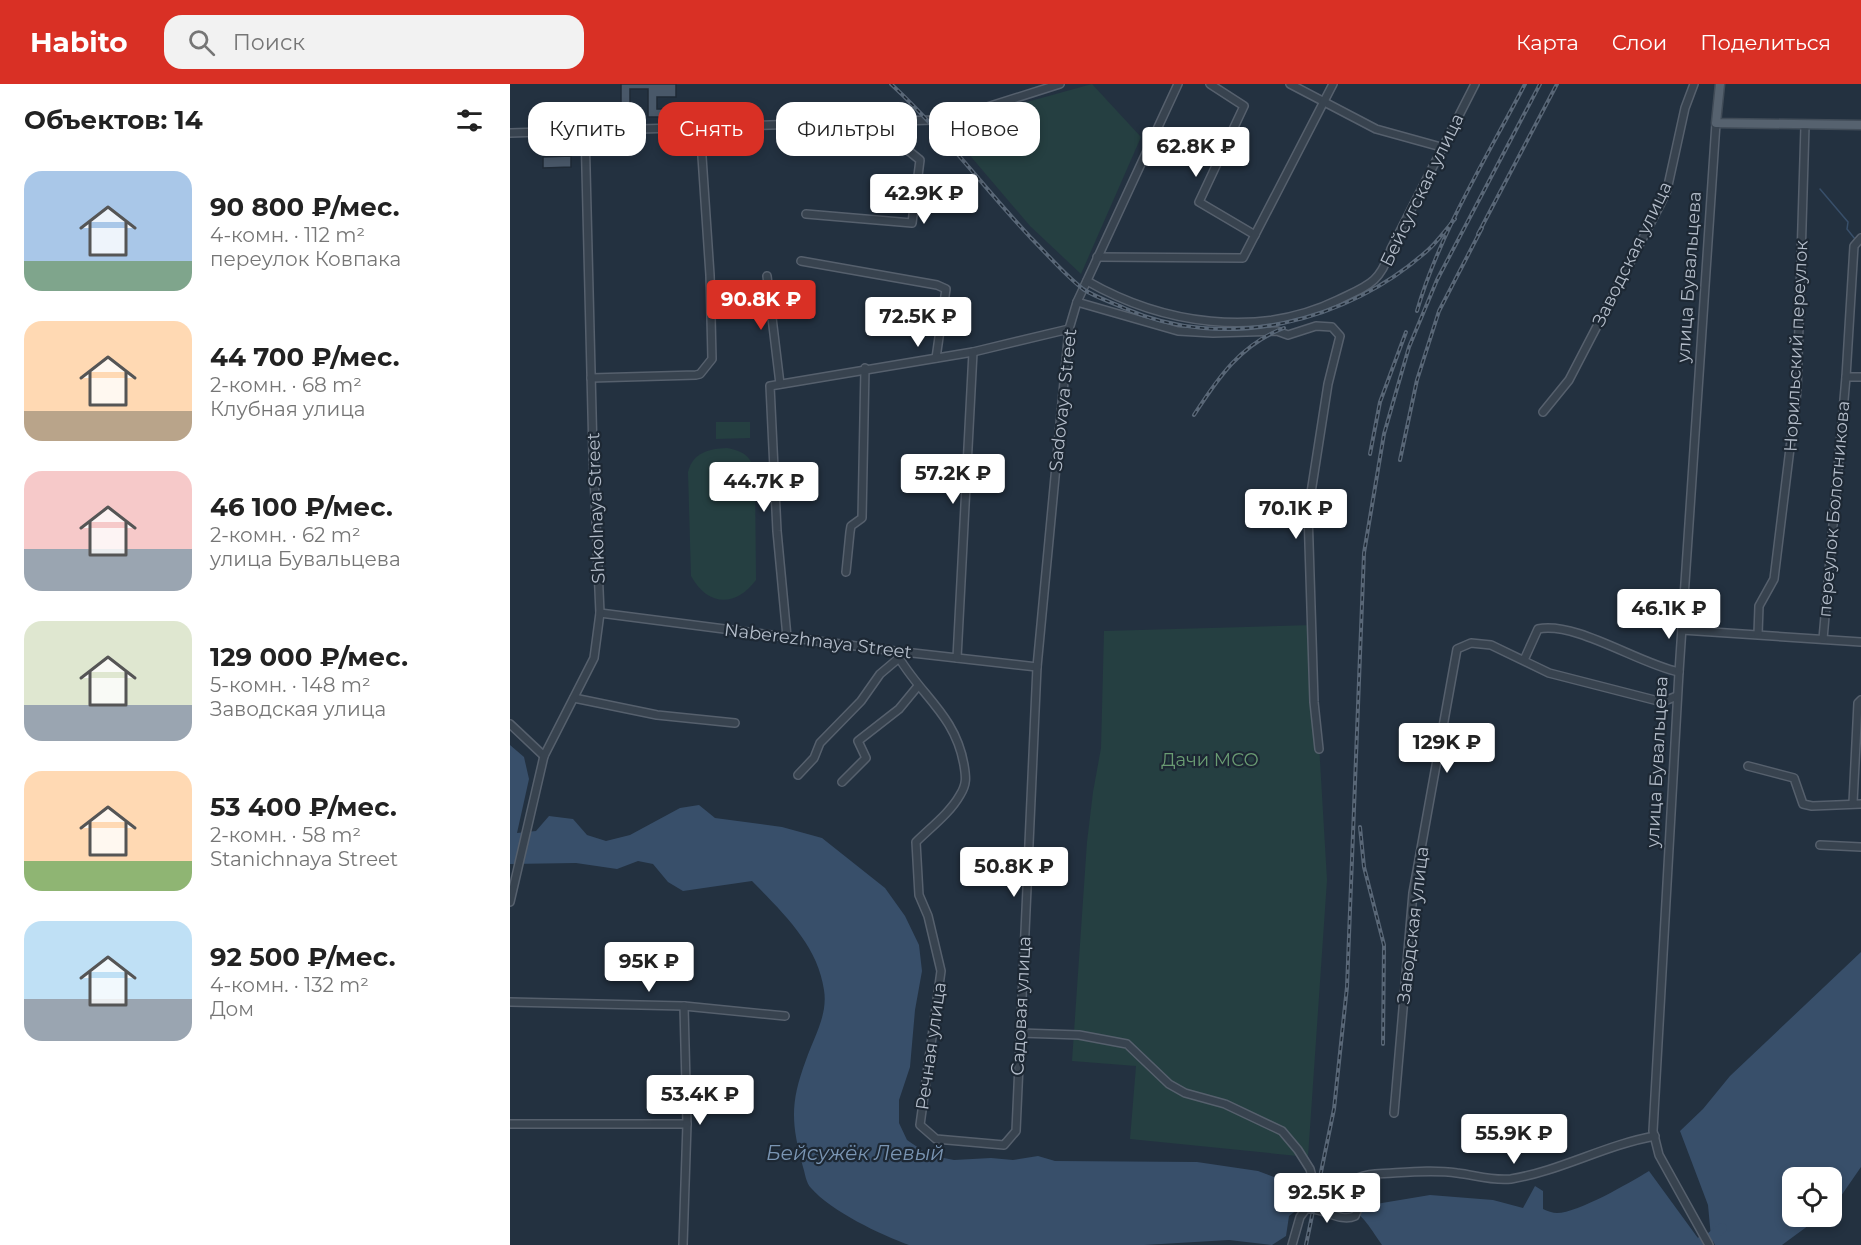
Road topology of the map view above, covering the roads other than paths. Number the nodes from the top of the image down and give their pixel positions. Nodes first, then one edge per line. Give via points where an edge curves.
1 (1060, 84) edge
2 (1178, 84) edge
3 (1210, 84) edge
4 (1290, 84) edge
5 (1333, 84) edge
6 (1475, 84) edge
7 (1694, 84) edge
8 (1720, 84) edge
9 (1324, 102) junction
10 (917, 120) edge
11 (1716, 123) junction
12 (1861, 125) edge
13 (1805, 126) junction
14 (528, 132) edge
15 (510, 133) edge
16 (1441, 147) junction
17 (586, 156) edge
18 (702, 156) edge
19 (915, 156) edge
20 (806, 214) dead end
21 (1255, 235) junction
22 (1861, 238) edge
23 (1097, 257) junction
24 (801, 261) dead end
25 (767, 276) dead end
26 (1087, 281) junction
27 (1077, 302) junction
28 (1069, 329) junction
29 (973, 352) junction
30 (936, 358) junction
31 (865, 368) junction
32 (1846, 377) junction
33 (1861, 377) edge
34 (591, 378) junction
35 (780, 384) junction
36 (1544, 412) dead end
37 (846, 572) dead end
38 (600, 613) junction
39 (1682, 630) junction
40 (1758, 634) junction
41 (787, 637) junction
42 (1822, 639) junction
43 (1861, 642) edge
44 (897, 655) junction
45 (957, 658) junction
46 (1524, 660) junction
47 (1037, 667) junction
48 (1679, 672) junction
49 (918, 686) junction
50 (1677, 696) junction
51 (574, 698) junction
52 (1861, 700) edge
53 (735, 723) dead end
54 (510, 724) edge
55 (1319, 749) dead end
56 (544, 756) junction
57 (1748, 766) dead end
58 (798, 775) dead end
59 (842, 782) dead end
60 (1857, 804) edge
61 (1820, 845) dead end
62 (1861, 847) edge
63 (510, 902) edge
64 (510, 1002) edge
65 (684, 1006) junction
66 (785, 1016) dead end
67 (1020, 1033) junction
68 (1394, 1113) dead end
69 (510, 1124) edge
70 (687, 1124) junction
71 (1016, 1131) joint
72 (1655, 1136) junction
73 (1372, 1175) junction
74 (683, 1245) edge
75 (1292, 1245) edge
76 (1709, 1245) edge

1 - 10 street via 962,115
2 - 23 street, Sadovaya Street
3 - 21 street via 1244,106 1198,202
4 - 9 street
5 - 9 street
6 - 16 street, Бейсугская улица
7 - 36 street, Заводская улица via 1666,190 1569,380
8 - 11 main road, улица Бувальцева
9 - 16 street via 1376,129
9 - 21 street
11 - 13 main road
11 - 39 street, улица Бувальцева
12 - 13 main road
13 - 40 street, Норильский переулок via 1797,391 1774,579 1759,606
14 - 15 street
16 - 26 street, Бейсугская улица via 1377,278 1366,287 1301,316 1267,322 1197,321 1130,303
17 - 34 street, Shkolnaya Street
18 - 34 street via 712,359 696,375
19 - 20 street via 920,160 912,223
21 - 23 street via 1243,258
22 - 32 street, переулок Болотникова via 1854,246
23 - 26 street, Sadovaya Street
24 - 30 street via 946,289
25 - 35 street
26 - 27 street, Sadovaya Street
27 - 28 street, Sadovaya Street
27 - 55 street via 1178,331 1277,331 1288,335 1332,327 1340,336 1328,384 1308,512
28 - 29 street
28 - 47 street, Sadovaya Street
29 - 30 street
29 - 45 street
30 - 31 street
31 - 35 street
31 - 37 street via 862,518 851,526
32 - 33 street
32 - 42 street, переулок Болотникова
34 - 38 street, Shkolnaya Street
35 - 41 street via 770,386
38 - 41 street, Naberezhnaya Street
38 - 51 street, Shkolnaya Street via 594,658
39 - 40 street
39 - 48 street, улица Бувальцева
40 - 42 street
41 - 44 street, Naberezhnaya Street
42 - 43 street
44 - 45 street, Naberezhnaya Street
44 - 49 street, Речная улица
44 - 58 street via 861,701 820,743 814,758
45 - 47 street, Naberezhnaya Street
46 - 48 street via 1538,628 1550,626
46 - 50 street, Заводская улица via 1549,673 1662,702
46 - 68 street, Заводская улица via 1491,645 1471,643 1457,649 1413,893
47 - 67 street, Садовая улица
48 - 50 street, улица Бувальцева
49 - 59 street via 899,709 858,741 866,758
49 - 71 street, Речная улица via 945,715 961,747 967,782 960,797 916,842 919,895 941,971 920,1125 936,1139 1004,1145
50 - 72 street, улица Бувальцева
51 - 53 street via 657,715
51 - 56 street, Shkolnaya Street
52 - 60 street
54 - 56 street
56 - 63 street, Shkolnaya Street
57 - 60 street via 1794,778 1803,804
61 - 62 street
64 - 65 street
65 - 66 street
65 - 70 street
67 - 71 street, Садовая улица
67 - 73 street via 1079,1035 1127,1044 1169,1084 1185,1093 1225,1104 1282,1131 1310,1169 1314,1184 1330,1189
69 - 70 street
70 - 74 street
72 - 73 street via 1511,1179 1436,1172
72 - 76 street, улица Бувальцева via 1659,1155
73 - 75 street via 1355,1216 1306,1209

